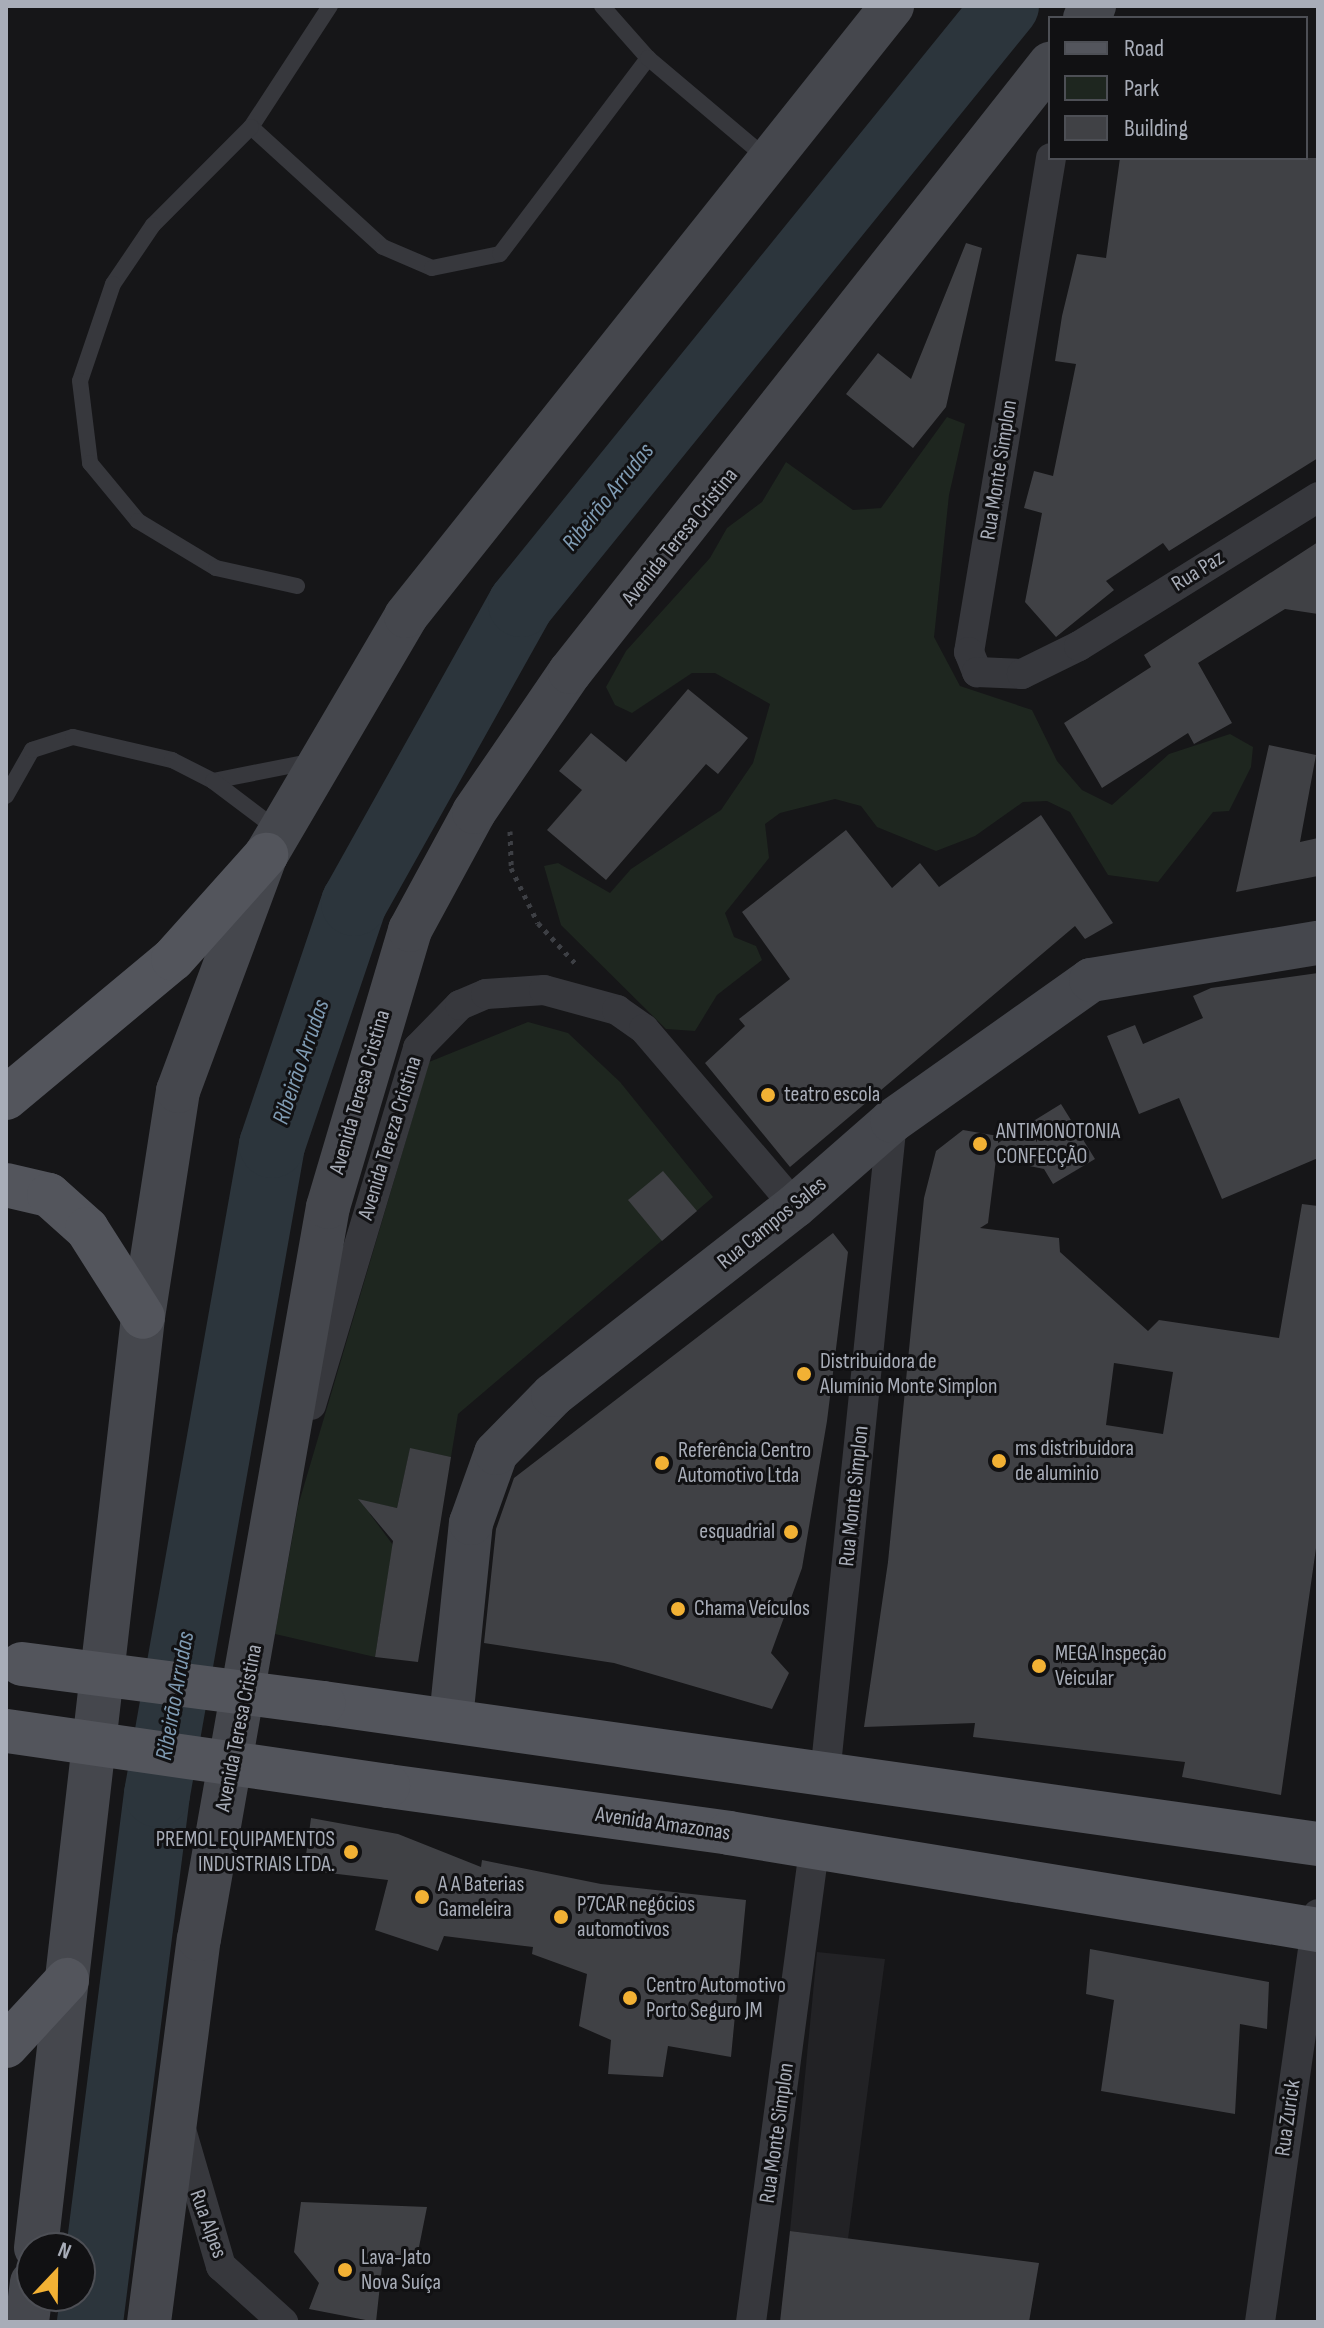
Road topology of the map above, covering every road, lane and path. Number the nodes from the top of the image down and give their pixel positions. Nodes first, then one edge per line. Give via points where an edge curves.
1 (330, 6) edge
2 (602, 6) edge
3 (892, 6) edge
4 (648, 58) junction
5 (1048, 67) edge
6 (251, 127) junction
7 (765, 157) junction
8 (1051, 160) edge
9 (1318, 497) edge
10 (297, 586) dead end
11 (1079, 646) joint
12 (318, 761) junction
13 (213, 781) junction
14 (6, 796) edge
15 (509, 823) dead end
16 (272, 843) junction
17 (1318, 943) edge
18 (617, 1010) junction
19 (6, 1098) edge
20 (892, 1121) junction
21 (6, 1185) edge
22 (795, 1206) junction
23 (143, 1317) junction
24 (279, 1514) junction
25 (14, 1663) edge
26 (451, 1719) junction
27 (6, 1731) edge
28 (825, 1775) junction
29 (1318, 1844) edge
30 (814, 1848) junction
31 (1317, 1924) edge
32 (67, 1980) junction
33 (6, 2046) edge
34 (175, 2102) junction
35 (38, 2232) edge
36 (149, 2322) edge
37 (283, 2322) edge
38 (751, 2322) edge
39 (1260, 2322) edge

1 - 6 lane
2 - 4 lane
3 - 7 main road
4 - 6 lane via 500,254 432,268 383,247
4 - 7 lane
5 - 24 main road, Avenida Teresa Cristina via 570,672 474,812 410,930 328,1207
6 - 10 lane via 153,225 121,272 80,381 90,463 138,521 216,568
7 - 12 main road via 406,616
8 - 11 street, Rua Monte Simplon via 969,652 977,672 993,678 1022,674
9 - 11 street, Rua Paz
12 - 13 lane
12 - 16 main road
13 - 14 lane via 172,760 73,737 32,750
13 - 16 lane
15 - 18 path via 511,868 538,923
16 - 19 main road via 173,959
16 - 23 main road via 178,1091
17 - 20 main road, Rua Campos Sales via 1091,980
18 - 22 street, Avenida Tereza Cristina via 644,1029
18 - 24 street, Avenida Tereza Cristina via 544,990 486,994 435,1023 418,1048
20 - 22 main road, Rua Campos Sales
20 - 28 street, Rua Monte Simplon
21 - 23 main road via 49,1195 87,1229
22 - 26 main road, Rua Campos Sales via 553,1395 496,1453 471,1523
23 - 32 main road
24 - 34 main road, Avenida Teresa Cristina
25 - 26 main road, bridge
26 - 28 main road
27 - 30 main road, Avenida Amazonas, bridge
28 - 29 main road
30 - 31 main road, Avenida Amazonas
30 - 38 street, Rua Monte Simplon
31 - 39 street, Rua Zurick
32 - 33 main road
32 - 35 main road
34 - 36 main road, Avenida Teresa Cristina
34 - 37 street, Rua Alpes via 196,2196 221,2266

